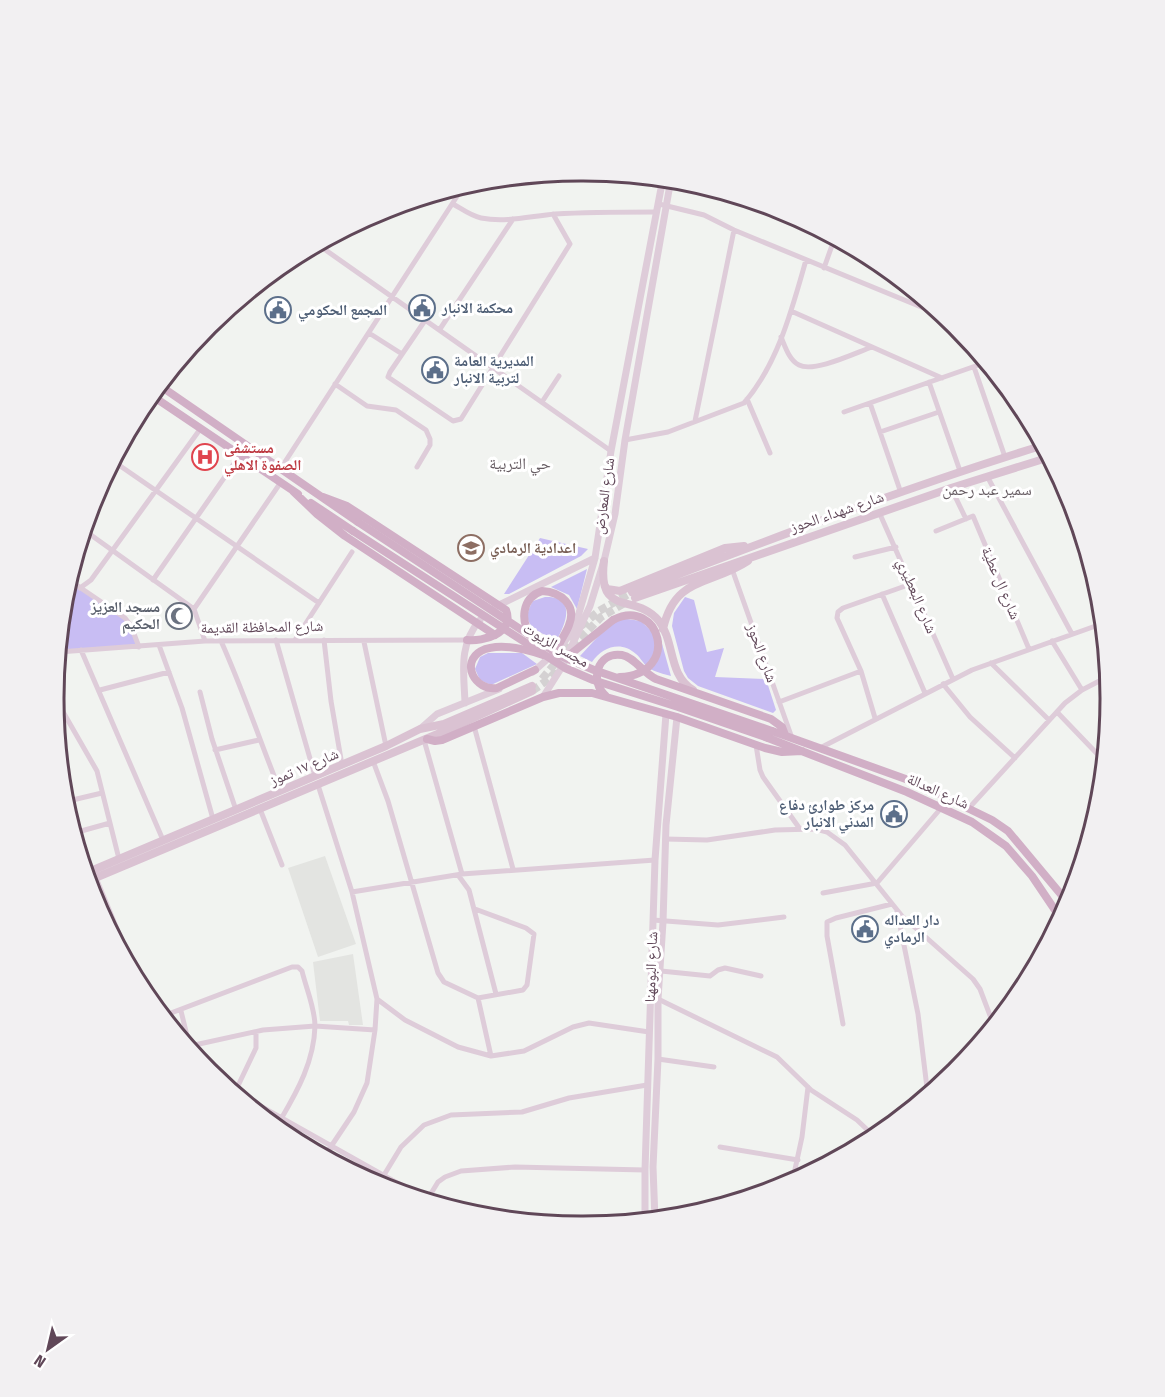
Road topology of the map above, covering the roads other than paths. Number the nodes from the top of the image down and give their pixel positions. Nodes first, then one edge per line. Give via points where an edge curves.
1 (662, 187) edge
2 (670, 188) edge
3 (458, 196) edge
4 (453, 204) junction
5 (659, 204) junction
6 (668, 205) junction
7 (656, 212) junction
8 (553, 214) junction
9 (513, 219) junction
10 (734, 230) junction
11 (832, 245) edge
12 (325, 249) edge
13 (806, 260) junction
14 (824, 267) junction
15 (393, 295) junction
16 (922, 307) edge
17 (791, 311) junction
18 (426, 319) junction
19 (440, 329) junction
20 (369, 333) junction
21 (781, 337) junction
22 (872, 347) junction
23 (402, 354) junction
24 (979, 365) edge
25 (974, 367) junction
26 (494, 368) junction
27 (560, 376) dead end
28 (942, 378) junction
29 (929, 382) junction
30 (335, 384) junction
31 (167, 390) edge
32 (747, 399) junction
33 (159, 401) edge
34 (542, 402) junction
35 (870, 403) junction
36 (844, 412) dead end
37 (939, 412) junction
38 (695, 421) junction
39 (201, 428) junction
40 (880, 432) junction
41 (625, 440) junction
42 (1035, 448) edge
43 (611, 451) junction
44 (770, 453) dead end
45 (240, 455) junction
46 (1005, 457) junction
47 (1042, 459) edge
48 (120, 465) edge
49 (417, 467) dead end
50 (281, 468) junction
51 (960, 471) junction
52 (987, 476) junction
53 (281, 482) junction
54 (951, 488) junction
55 (156, 490) junction
56 (293, 491) junction
57 (901, 493) junction
58 (323, 497) junction
59 (867, 505) junction
60 (603, 509) junction
61 (615, 514) junction
62 (875, 514) junction
63 (197, 518) junction
64 (966, 519) junction
65 (936, 531) dead end
66 (91, 535) edge
67 (237, 546) junction
68 (896, 547) junction
69 (112, 550) junction
70 (757, 550) junction
71 (352, 552) dead end
72 (855, 557) dead end
73 (599, 559) junction
74 (732, 569) junction
75 (153, 580) junction
76 (603, 582) junction
77 (912, 584) junction
78 (77, 586) edge
79 (80, 588) junction
80 (882, 594) junction
81 (633, 595) tunnel mouth
82 (319, 603) junction
83 (500, 605) junction
84 (194, 609) junction
85 (477, 623) junction
86 (1095, 626) edge
87 (663, 629) junction
88 (1072, 634) junction
89 (495, 635) junction
90 (532, 638) junction
91 (276, 640) junction
92 (295, 640) junction
93 (324, 640) junction
94 (467, 640) junction
95 (205, 641) junction
96 (221, 641) junction
97 (1052, 641) junction
98 (364, 642) junction
99 (159, 645) junction
100 (139, 647) junction
101 (81, 650) junction
102 (1029, 650) junction
103 (67, 651) edge
104 (557, 651) junction
105 (543, 655) junction
106 (567, 657) junction
107 (991, 663) junction
108 (535, 670) junction
109 (861, 671) junction
110 (169, 672) junction
111 (611, 676) junction
112 (953, 679) junction
113 (1099, 681) edge
114 (943, 684) junction
115 (100, 690) junction
116 (1082, 690) junction
117 (200, 692) dead end
118 (925, 693) junction
119 (543, 697) junction
120 (607, 697) junction
121 (710, 699) junction
122 (779, 702) junction
123 (465, 703) junction
124 (1057, 712) junction
125 (65, 714) edge
126 (666, 714) junction
127 (677, 717) junction
128 (875, 718) junction
129 (1049, 720) junction
130 (474, 726) junction
131 (420, 729) junction
132 (770, 734) junction
133 (789, 736) junction
134 (426, 739) junction
135 (259, 740) junction
136 (756, 745) junction
137 (386, 746) junction
138 (820, 748) junction
139 (663, 749) junction
140 (215, 750) junction
141 (673, 750) junction
142 (802, 751) junction
143 (1097, 754) edge
144 (1015, 758) junction
145 (373, 761) junction
146 (358, 763) junction
147 (342, 765) junction
148 (315, 776) junction
149 (318, 785) junction
150 (280, 791) junction
151 (102, 793) junction
152 (74, 799) edge
153 (942, 807) junction
154 (969, 808) junction
155 (260, 809) junction
156 (236, 810) junction
157 (213, 819) junction
158 (110, 823) junction
159 (800, 829) junction
160 (81, 830) edge
161 (665, 839) junction
162 (163, 840) junction
163 (119, 859) junction
164 (655, 860) junction
165 (282, 864) dead end
166 (513, 869) junction
167 (94, 870) edge
168 (460, 874) junction
169 (97, 878) edge
170 (411, 881) junction
171 (877, 883) junction
172 (352, 892) junction
173 (823, 893) dead end
174 (1062, 895) edge
175 (892, 904) junction
176 (474, 909) junction
177 (897, 909) junction
178 (1055, 910) edge
179 (784, 916) dead end
180 (653, 920) junction
181 (663, 922) junction
182 (661, 971) junction
183 (760, 976) dead end
184 (496, 994) junction
185 (478, 998) junction
186 (377, 999) junction
187 (658, 999) junction
188 (181, 1011) junction
189 (172, 1014) edge
190 (991, 1017) edge
191 (843, 1024) dead end
192 (315, 1026) junction
193 (375, 1030) junction
194 (186, 1031) edge
195 (256, 1032) junction
196 (649, 1032) junction
197 (198, 1046) edge
198 (491, 1056) junction
199 (658, 1059) junction
200 (714, 1067) dead end
201 (238, 1085) edge
202 (647, 1085) junction
203 (927, 1085) edge
204 (808, 1087) junction
205 (281, 1119) joint
206 (868, 1130) edge
207 (331, 1146) junction
208 (720, 1147) dead end
209 (328, 1150) edge
210 (798, 1160) junction
211 (645, 1170) junction
212 (795, 1171) edge
213 (384, 1175) junction
214 (394, 1181) edge
215 (432, 1194) edge
216 (655, 1211) edge
217 (645, 1212) edge

1 - 5 street, شارع المعارض
2 - 6 street, شارع المعارض
3 - 4 street
4 - 9 street via 474,217
4 - 15 street
5 - 6 street
5 - 7 street, شارع المعارض
6 - 10 street via 704,215
6 - 41 street, شارع المعارض
7 - 8 street
7 - 43 street, شارع المعارض
8 - 9 street
8 - 26 street via 570,244
9 - 19 street
10 - 13 street
10 - 38 street
11 - 14 street
12 - 15 street
13 - 14 street
13 - 17 street
14 - 16 street
15 - 18 street
15 - 20 street
17 - 21 street
17 - 22 street
18 - 19 street
18 - 23 street
19 - 26 street
20 - 23 street
20 - 30 street
21 - 22 street via 792,360 808,367
21 - 32 street
22 - 28 street
23 - 26 street via 389,380 453,421 461,419
24 - 25 street
25 - 28 street
25 - 46 street
26 - 34 street
27 - 34 street
28 - 29 street
29 - 35 street
29 - 37 street
30 - 49 street via 367,406 396,410 426,430 430,445
30 - 50 street
31 - 50 main road
32 - 38 street
32 - 44 street
33 - 39 main road
34 - 43 street
35 - 36 street
35 - 40 street
37 - 40 street
37 - 51 street
38 - 41 street via 668,432
39 - 45 main road
39 - 55 street
40 - 57 street
41 - 61 street, شارع المعارض
42 - 46 main road, شارع شهداء الحوز
43 - 60 street, شارع المعارض
45 - 53 main road
45 - 63 street
46 - 51 main road, شارع شهداء الحوز
47 - 52 main road, شارع شهداء الحوز
48 - 55 street
50 - 58 main road
51 - 57 main road, شارع شهداء الحوز
52 - 54 main road, شارع شهداء الحوز
52 - 88 street
53 - 56 main road
53 - 67 street
54 - 62 main road, شارع شهداء الحوز
54 - 64 street
55 - 63 street
55 - 69 street
56 - 85 main road via 345,536
56 - 105 main road, مجسر الزيوت, bridge
57 - 59 main road, شارع شهداء الحوز
58 - 83 main road via 347,506
58 - 90 main road, مجسر الزيوت, bridge
59 - 62 main road
59 - 70 main road, شارع شهداء الحوز
60 - 61 street
60 - 73 street, شارع المعارض
61 - 73 street, شارع المعارض
62 - 68 street, شارع البعطيري
62 - 70 main road, شارع شهداء الحوز
63 - 67 street
63 - 75 street
64 - 65 street
64 - 102 street, شارع ال عطية via 973,516
66 - 69 street
67 - 82 street
67 - 84 street
68 - 72 street
68 - 77 street, شارع البعطيري
69 - 75 street
69 - 79 street via 91,580
70 - 74 main road via 746,563
70 - 76 main road via 726,548 620,591 607,589
70 - 81 main road, شارع شهداء الحوز
71 - 82 street
73 - 76 main road
73 - 83 street
73 - 104 street, شارع المعارض via 571,633
73 - 106 street, شارع المعارض via 590,606
74 - 87 main road via 682,592 671,604
74 - 122 street, شارع الحوز
75 - 84 street
76 - 87 main road via 615,601 649,612
77 - 80 street
77 - 112 street, شارع البعطيري
78 - 79 street
79 - 100 street via 125,618
80 - 109 street via 838,612 837,618
80 - 118 street
82 - 92 street
83 - 85 street
83 - 89 main road via 508,620
84 - 95 street
85 - 89 main road
85 - 94 street
86 - 88 street
87 - 121 main road via 681,680
88 - 97 street
89 - 94 main road via 481,641
90 - 104 main road via 524,613 530,599 542,591 560,596 570,606 570,622
90 - 111 main road, مجسر الزيوت, bridge via 570,660
91 - 92 street, شارع المحافظة القديمة
91 - 96 street, شارع المحافظة القديمة
91 - 148 street
92 - 93 street, شارع المحافظة القديمة
93 - 98 street, شارع المحافظة القديمة
93 - 147 street
94 - 98 street, شارع المحافظة القديمة
94 - 123 street via 463,658
95 - 96 street, شارع المحافظة القديمة
95 - 99 street, شارع المحافظة القديمة
96 - 135 street
97 - 102 street
97 - 116 street
98 - 137 street
99 - 100 street, شارع المحافظة القديمة
99 - 110 street
100 - 101 street, شارع المحافظة القديمة
101 - 103 street, شارع المحافظة القديمة
101 - 115 street
102 - 107 street
104 - 108 street, شارع المعارض
105 - 108 main road via 493,648 479,652 472,662 475,679 485,688 497,688
105 - 132 main road, مجسر الزيوت, bridge via 593,680
106 - 111 main road, bridge via 613,620 629,615 644,619 656,631 659,647 653,662 627,676
106 - 119 street, شارع المعارض
107 - 112 street
107 - 129 street
108 - 123 street, شارع المعارض
109 - 122 street
109 - 128 street
110 - 115 street
110 - 157 street
111 - 132 main road, مجسر الزيوت, bridge
112 - 114 street
113 - 116 street
114 - 118 street
114 - 144 street via 970,717
115 - 162 street
116 - 124 street
117 - 140 street
118 - 128 street
119 - 120 main road via 578,692
119 - 130 main road
120 - 121 main road via 598,687 597,670 607,657 620,654 632,659 650,676
120 - 126 main road
121 - 133 main road via 771,719
122 - 133 street, شارع الحوز
123 - 131 street, شارع المعارض via 434,716
124 - 129 street
124 - 143 street
125 - 151 street via 92,759
126 - 127 main road
126 - 139 street, شارع البومهنا
127 - 136 main road
127 - 141 street, شارع البومهنا
128 - 138 street
129 - 144 street
130 - 134 main road via 442,740
130 - 166 street
131 - 134 main road, شارع ١٧ تموز via 532,688
131 - 137 main road, شارع ١٧ تموز
132 - 133 main road, شارع العدالة
132 - 142 main road, شارع العدالة
133 - 138 main road, شارع العدالة
134 - 145 main road, شارع ١٧ تموز
134 - 168 street
135 - 140 street
135 - 150 street
136 - 142 main road via 782,752
136 - 159 street via 763,777
137 - 146 main road, شارع ١٧ تموز
138 - 154 main road, شارع العدالة via 914,782
139 - 141 street
139 - 164 street, شارع البومهنا
140 - 156 street
141 - 161 street, شارع البومهنا
142 - 153 main road, شارع العدالة
144 - 154 street
145 - 146 main road, شارع ١٧ تموز
145 - 170 street
146 - 147 main road, شارع ١٧ تموز
146 - 149 main road, شارع ١٧ تموز
147 - 148 main road, شارع ١٧ تموز
148 - 150 main road, شارع ١٧ تموز
149 - 155 main road, شارع ١٧ تموز
149 - 172 street
150 - 156 main road, شارع ١٧ تموز
151 - 152 street
151 - 158 street
153 - 171 street
153 - 178 main road, شارع العدالة via 1006,846
154 - 174 main road, شارع العدالة via 1008,831
155 - 165 street
155 - 169 main road, شارع ١٧ تموز
156 - 157 main road, شارع ١٧ تموز
157 - 162 main road, شارع ١٧ تموز
158 - 160 street
158 - 163 street
159 - 161 street via 707,840
159 - 171 street via 827,832 845,845
161 - 181 street, شارع البومهنا
162 - 163 main road, شارع ١٧ تموز
163 - 167 main road, شارع ١٧ تموز
164 - 166 street
164 - 180 street, شارع البومهنا
166 - 168 street
168 - 170 street
168 - 176 street
170 - 172 street
170 - 185 street via 438,973 444,982
171 - 173 street
171 - 175 street
172 - 186 street
175 - 177 street
175 - 191 street via 828,922 827,936
176 - 184 street
176 - 184 street via 534,934 527,985 523,990
177 - 190 street via 973,980
177 - 203 street via 918,1014
179 - 181 street via 718,925
180 - 181 street
180 - 196 street, شارع البومهنا
181 - 182 street, شارع البومهنا
182 - 183 street via 710,976 725,968
182 - 187 street, شارع البومهنا
184 - 185 street
185 - 198 street
186 - 193 street
186 - 198 street via 405,1020 458,1047
187 - 199 street, شارع البومهنا
187 - 204 street via 777,1056
188 - 189 street
188 - 192 street via 298,967
188 - 194 street
192 - 193 street
192 - 195 street
192 - 205 street via 308,1068
193 - 207 street via 367,1083 354,1112
195 - 197 street
195 - 201 street via 256,1048
196 - 198 street via 589,1023 524,1051
196 - 202 street, شارع البومهنا
199 - 200 street
199 - 216 street, شارع البومهنا
202 - 211 street, شارع البومهنا
202 - 213 street via 569,1098 522,1112 451,1114 424,1125 401,1147
204 - 206 street
204 - 210 street
205 - 207 street
207 - 209 street
207 - 213 street
208 - 210 street
210 - 212 street
211 - 215 street via 516,1167 461,1171 438,1182
211 - 217 street, شارع البومهنا
213 - 214 street

